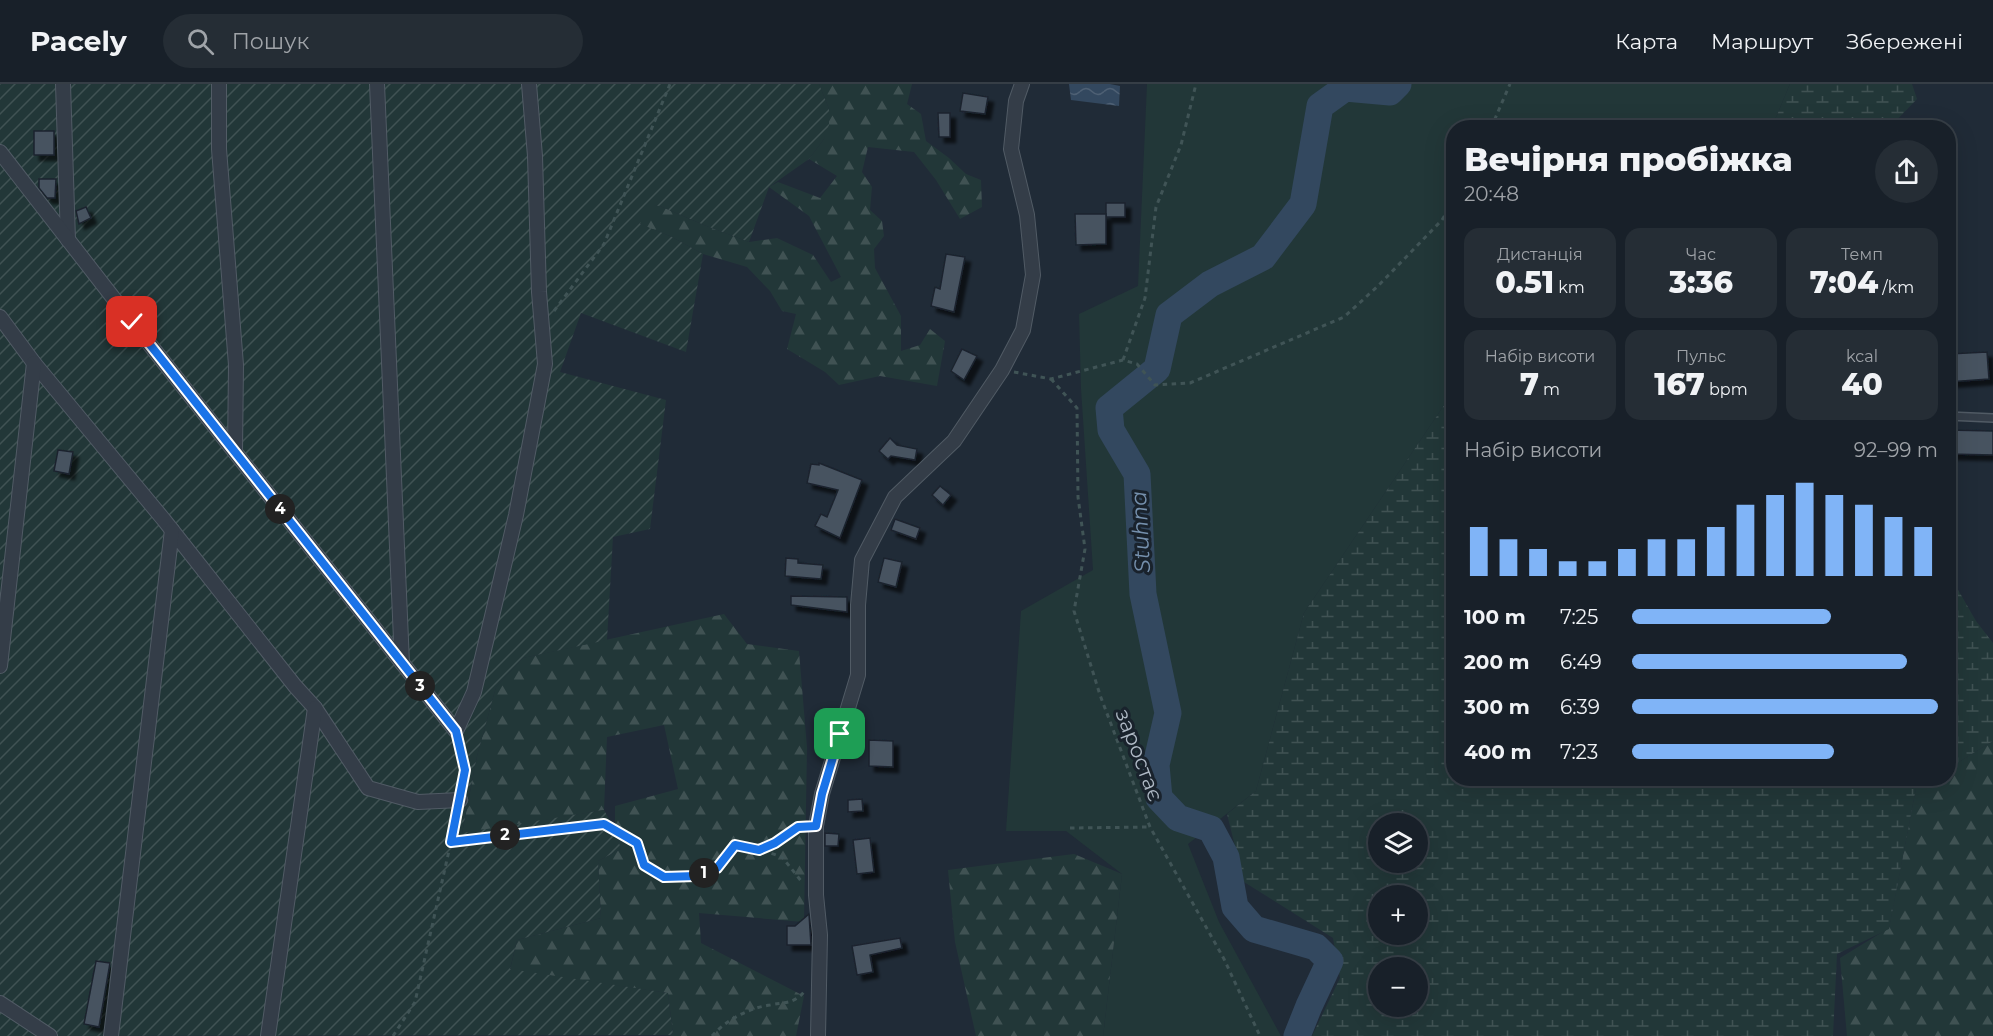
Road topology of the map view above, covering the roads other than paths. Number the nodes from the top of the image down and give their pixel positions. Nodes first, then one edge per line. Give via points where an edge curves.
1 (63, 84) edge
2 (219, 84) edge
3 (377, 84) edge
4 (529, 84) edge
5 (1022, 84) edge
6 (0, 152) edge
7 (69, 240) junction
8 (0, 317) edge
9 (34, 363) junction
10 (1956, 416) edge
11 (1993, 418) edge
12 (235, 452) junction
13 (172, 530) junction
14 (402, 663) junction
15 (0, 666) edge
16 (315, 708) junction
17 (460, 800) road end
18 (0, 1003) edge
19 (50, 1036) edge
20 (111, 1036) edge
21 (268, 1036) edge
22 (818, 1036) edge

1 - 7 street
2 - 12 street via 219,149 236,365
3 - 14 street
4 - 14 street via 545,364 516,515 474,692 456,731
5 - 22 street via 1011,149 1027,215 1033,275 1023,330 1002,370 954,441 895,496 862,560 858,675 816,826
6 - 7 street
7 - 12 street
8 - 9 street
9 - 13 street
9 - 15 street
10 - 11 lane
12 - 14 street
13 - 16 street
13 - 20 street
16 - 17 street via 368,788 418,802
16 - 21 street
18 - 19 street

